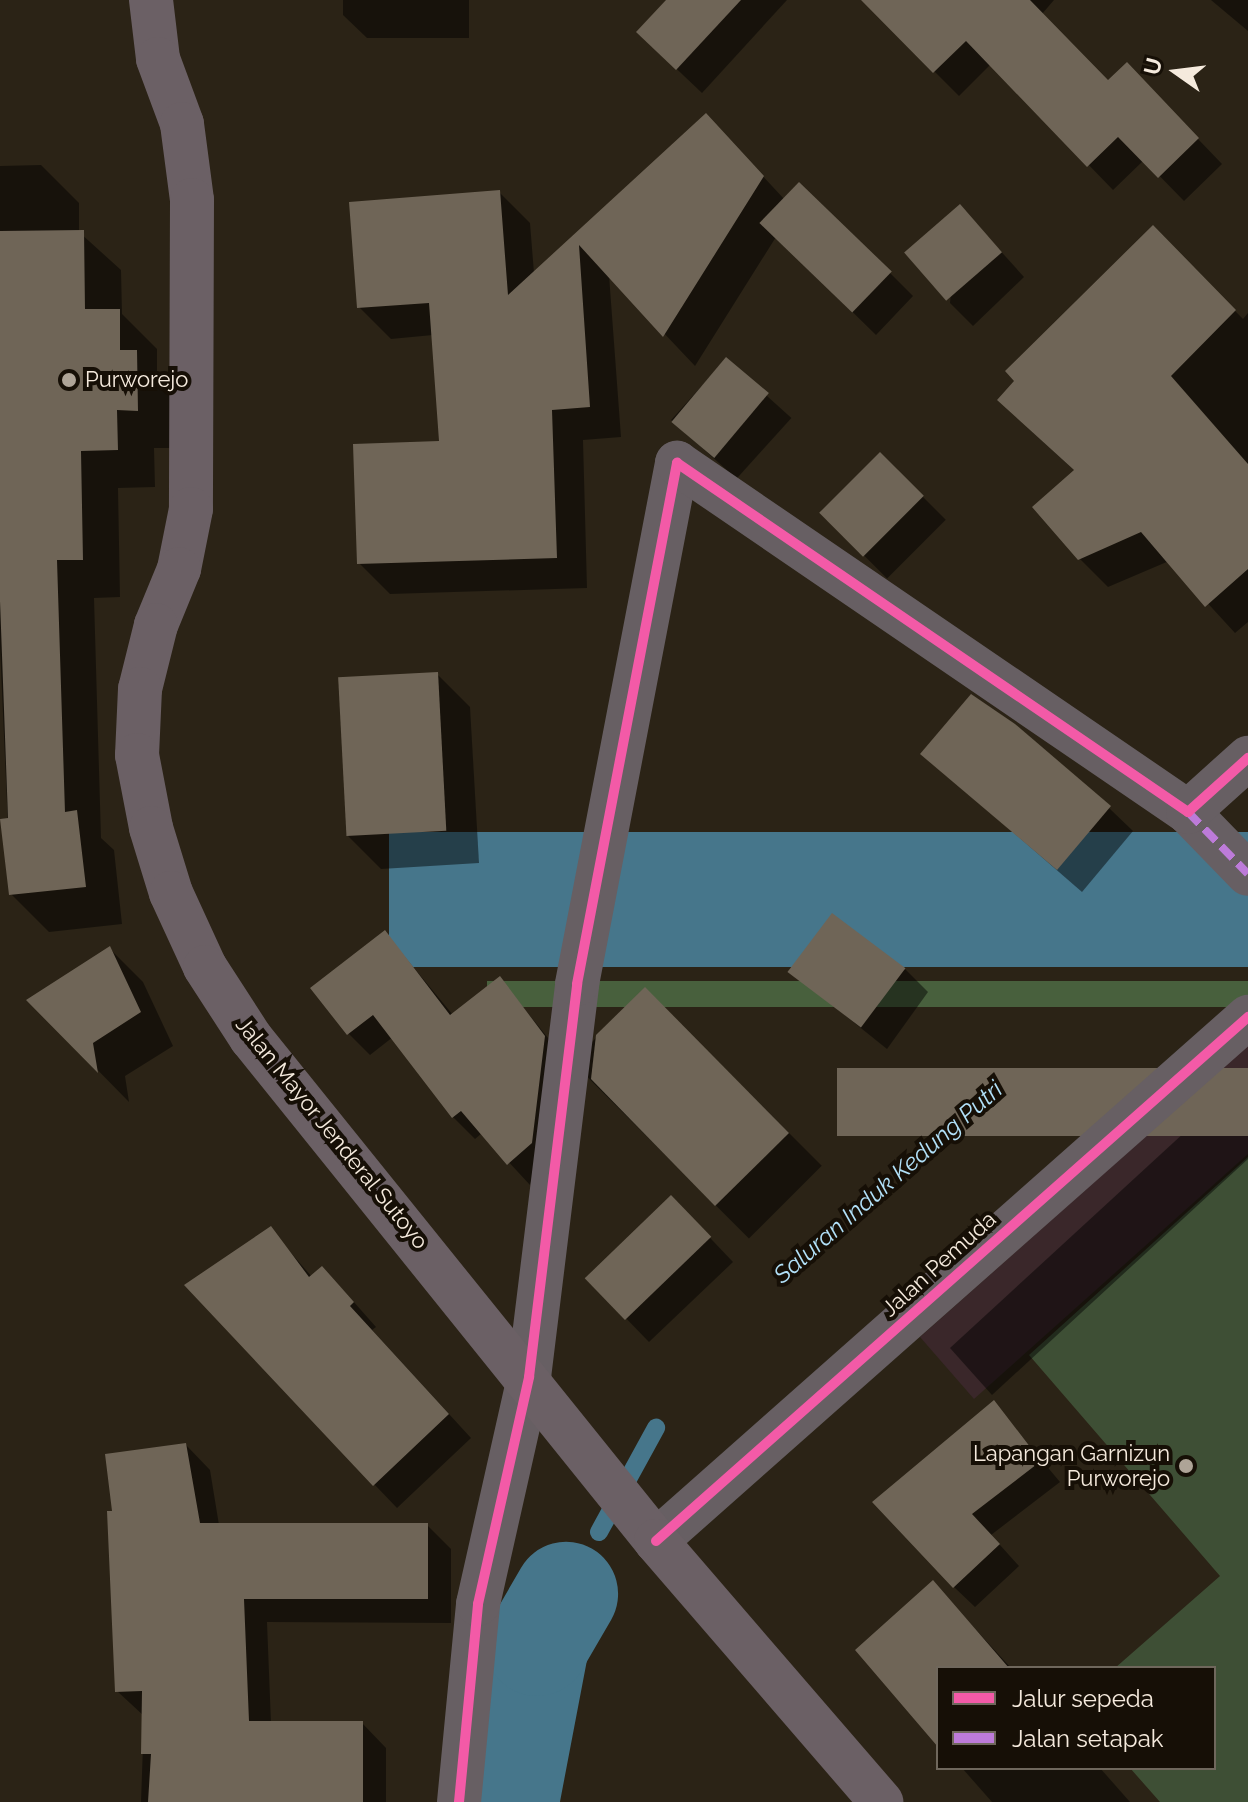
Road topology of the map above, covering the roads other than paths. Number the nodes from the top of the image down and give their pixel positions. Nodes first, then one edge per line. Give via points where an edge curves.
1 (151, 0) edge
2 (1248, 758) edge
3 (1200, 825) junction
4 (1248, 874) edge
5 (1248, 1017) edge
6 (529, 1377) junction
7 (645, 1526) junction
8 (459, 1802) edge
9 (881, 1802) edge

1 - 6 main road, Jalan Mayor Jenderal Sutoyo via 158,59 182,124 192,200 191,509 179,569 156,625 140,689 137,755 151,828 171,893 205,967 251,1038
2 - 3 street
3 - 4 street
3 - 6 street via 677,463 577,984
5 - 7 street, Jalan Pemuda
6 - 7 main road, Jalan Mayor Jenderal Sutoyo
6 - 8 street via 478,1604
7 - 9 main road, Jalan Mayor Jenderal Sutoyo

